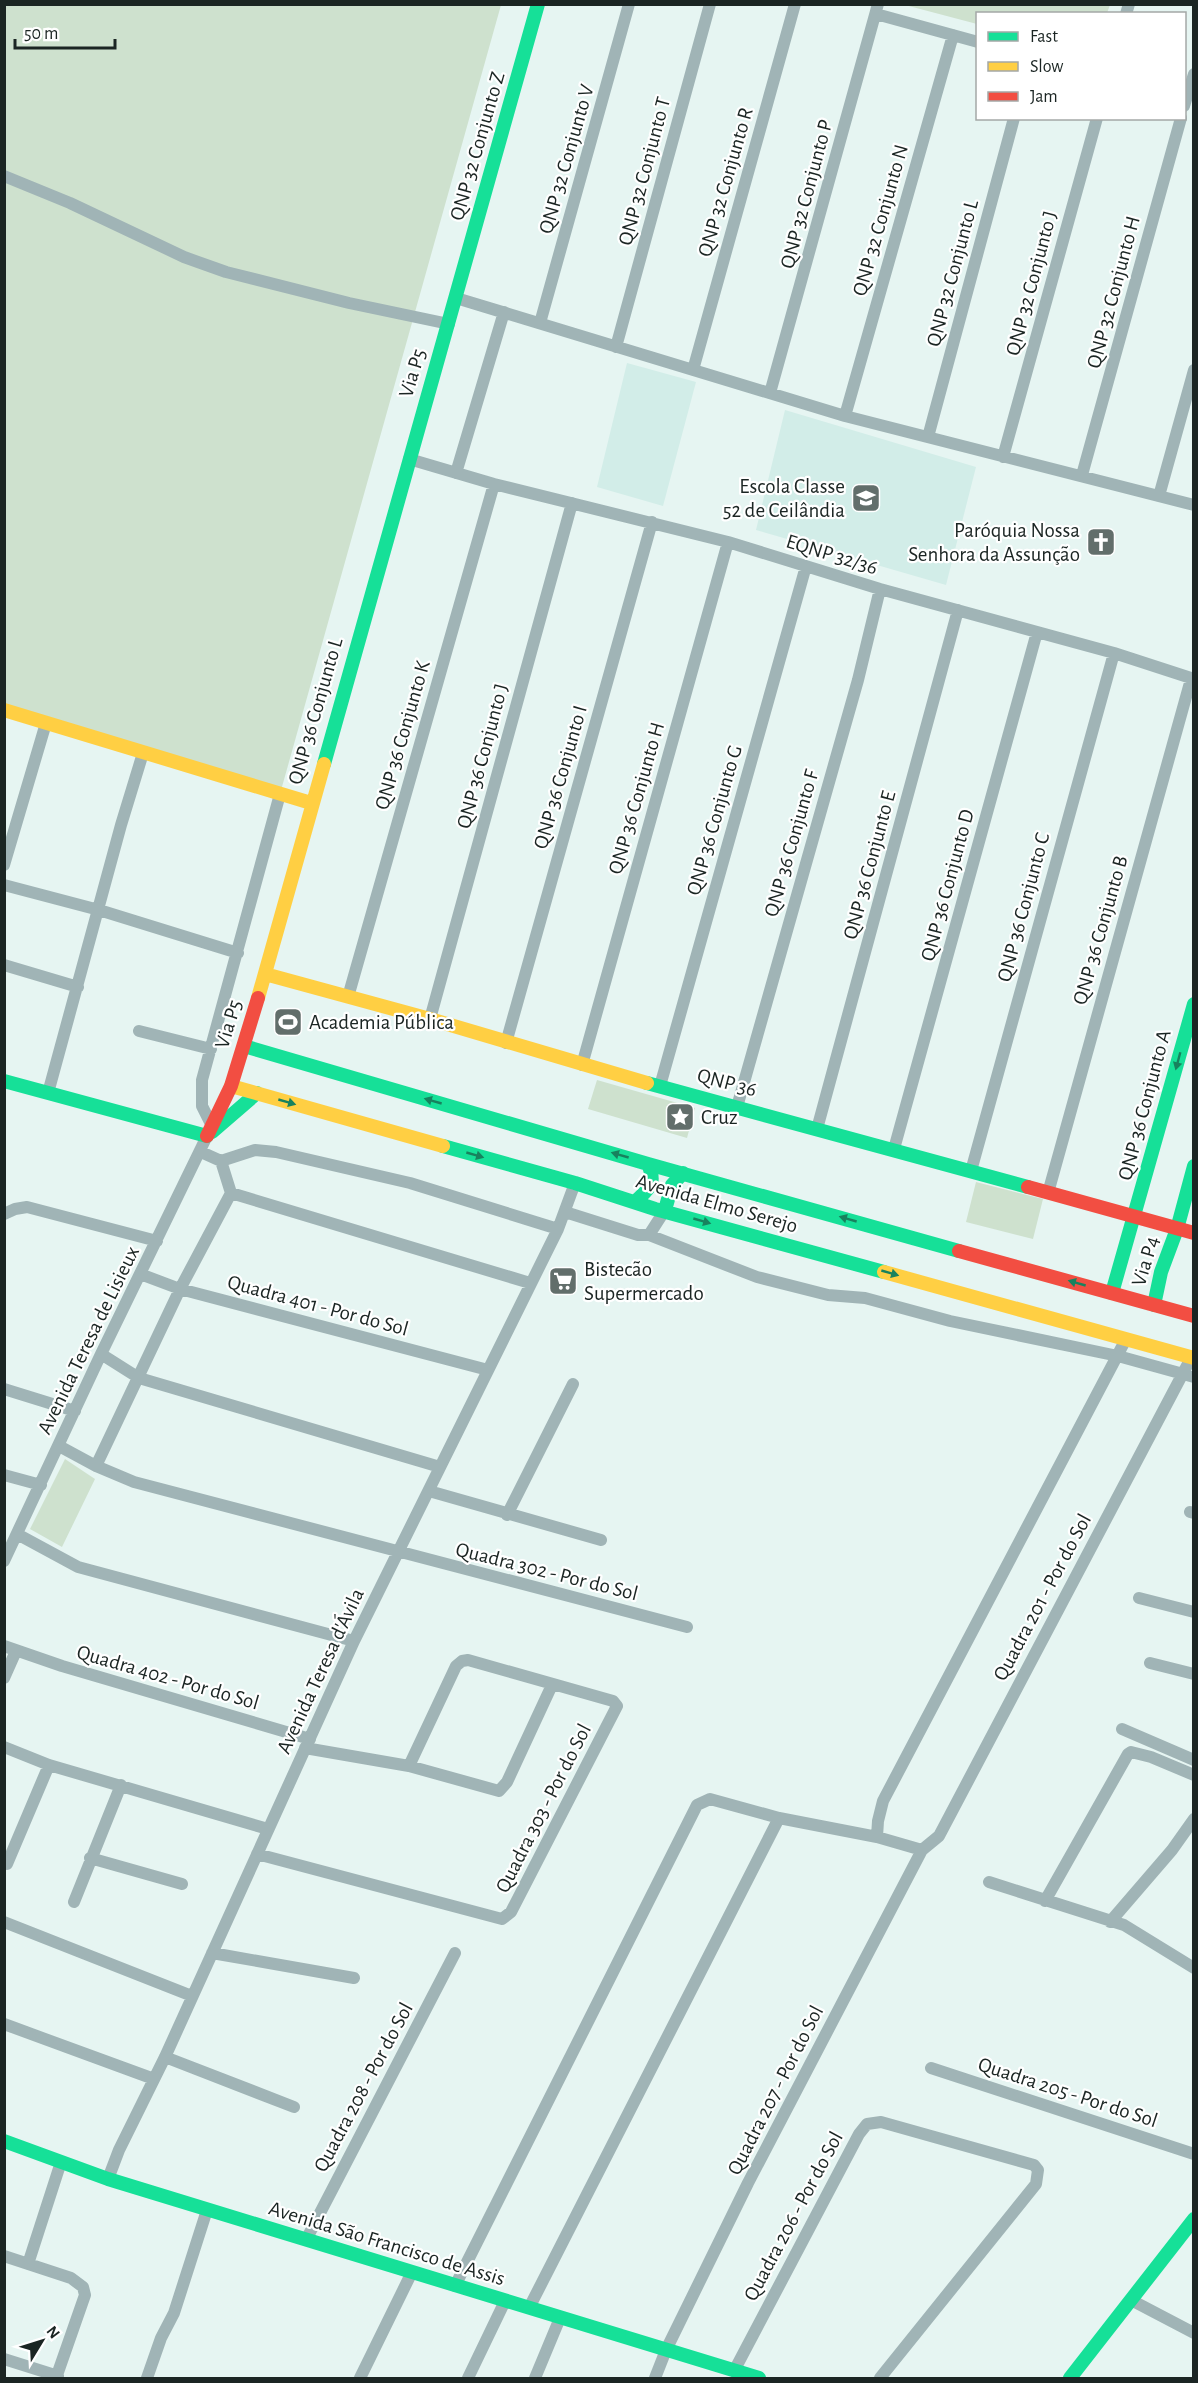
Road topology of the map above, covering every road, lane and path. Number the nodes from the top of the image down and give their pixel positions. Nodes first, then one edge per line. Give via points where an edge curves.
1 (538, 4) edge
2 (628, 4) edge
3 (711, 4) edge
4 (795, 4) edge
5 (877, 9) edge
6 (953, 35) junction
7 (976, 41) edge
8 (1194, 74) edge
9 (1186, 102) edge
10 (1013, 120) edge
11 (1096, 120) edge
12 (1180, 120) edge
13 (4, 176) edge
14 (456, 298) junction
15 (504, 312) junction
16 (540, 323) junction
17 (449, 324) junction
18 (616, 347) junction
19 (693, 370) junction
20 (1194, 370) edge
21 (770, 393) junction
22 (845, 416) junction
23 (928, 437) junction
24 (1003, 457) junction
25 (409, 459) junction
26 (456, 473) junction
27 (1082, 475) junction
28 (494, 484) junction
29 (1159, 495) junction
30 (572, 503) junction
31 (1194, 505) edge
32 (652, 522) junction
33 (728, 542) junction
34 (806, 566) junction
35 (880, 589) junction
36 (958, 610) junction
37 (1037, 632) junction
38 (1114, 652) junction
39 (1192, 679) edge
40 (4, 710) edge
41 (46, 723) junction
42 (143, 753) junction
43 (280, 794) junction
44 (311, 803) junction
45 (4, 864) edge
46 (4, 885) edge
47 (99, 910) junction
48 (238, 953) junction
49 (4, 965) edge
50 (265, 974) junction
51 (78, 987) junction
52 (348, 997) junction
53 (1194, 1004) edge
54 (430, 1019) junction
55 (139, 1031) dead end
56 (506, 1043) junction
57 (244, 1046) junction
58 (211, 1049) junction
59 (582, 1065) junction
60 (4, 1081) edge
61 (231, 1086) junction
62 (660, 1086) junction
63 (48, 1093) junction
64 (257, 1093) junction
65 (737, 1107) junction
66 (817, 1129) junction
67 (210, 1131) junction
68 (894, 1149) junction
69 (201, 1152) junction
70 (221, 1161) junction
71 (648, 1164) junction
72 (1194, 1166) edge
73 (971, 1171) junction
74 (683, 1173) junction
75 (575, 1183) junction
76 (1048, 1192) junction
77 (231, 1193) junction
78 (635, 1202) junction
79 (665, 1210) junction
80 (565, 1212) junction
81 (4, 1214) edge
82 (1135, 1218) junction
83 (1177, 1228) junction
84 (558, 1229) junction
85 (1194, 1233) edge
86 (649, 1235) junction
87 (158, 1240) junction
88 (140, 1274) junction
89 (530, 1283) junction
90 (180, 1289) junction
91 (1112, 1293) junction
92 (1154, 1305) junction
93 (1194, 1316) edge
94 (1126, 1339) junction
95 (101, 1354) junction
96 (1118, 1356) junction
97 (1192, 1358) edge
98 (488, 1370) junction
99 (1188, 1375) edge
100 (139, 1378) junction
101 (573, 1384) dead end
102 (4, 1389) edge
103 (75, 1411) junction
104 (59, 1446) junction
105 (96, 1466) junction
106 (441, 1467) junction
107 (4, 1475) edge
108 (41, 1485) junction
109 (429, 1491) junction
110 (507, 1515) junction
111 (17, 1534) junction
112 (601, 1540) dead end
113 (397, 1552) junction
114 (4, 1561) edge
115 (1139, 1598) dead end
116 (1194, 1612) edge
117 (687, 1627) dead end
118 (354, 1641) junction
119 (10, 1648) edge
120 (1150, 1663) dead end
121 (1194, 1674) edge
122 (4, 1678) edge
123 (552, 1685) junction
124 (1122, 1729) dead end
125 (308, 1744) junction
126 (4, 1746) edge
127 (1194, 1760) edge
128 (50, 1765) junction
129 (409, 1766) junction
130 (1194, 1775) edge
131 (121, 1785) junction
132 (779, 1818) junction
133 (1194, 1819) edge
134 (268, 1829) junction
135 (877, 1837) junction
136 (922, 1850) junction
137 (257, 1854) junction
138 (90, 1858) junction
139 (7, 1864) dead end
140 (989, 1882) dead end
141 (182, 1884) dead end
142 (1045, 1900) junction
143 (74, 1902) dead end
144 (4, 1922) edge
145 (1110, 1922) junction
146 (212, 1953) junction
147 (455, 1953) dead end
148 (1194, 1968) edge
149 (354, 1978) dead end
150 (192, 1996) junction
151 (4, 2024) edge
152 (165, 2057) junction
153 (931, 2068) dead end
154 (154, 2079) junction
155 (294, 2107) dead end
156 (4, 2141) edge
157 (1194, 2154) edge
158 (61, 2162) junction
159 (108, 2179) junction
160 (207, 2210) junction
161 (1194, 2219) edge
162 (306, 2240) junction
163 (4, 2256) edge
164 (28, 2264) junction
165 (412, 2272) junction
166 (455, 2286) junction
167 (1131, 2300) junction
168 (505, 2301) junction
169 (529, 2308) junction
170 (560, 2318) junction
171 (1194, 2333) edge
172 (666, 2350) junction
173 (4, 2359) edge
174 (734, 2371) junction
175 (57, 2378) edge
176 (147, 2379) edge
177 (360, 2379) edge
178 (468, 2379) edge
179 (535, 2379) edge
180 (655, 2379) edge
181 (759, 2379) edge
182 (880, 2379) edge
183 (1070, 2379) edge

1 - 14 street, QNP 32 Conjunto Z
2 - 16 street, QNP 32 Conjunto V
3 - 18 street, QNP 32 Conjunto T
4 - 19 street, QNP 32 Conjunto R
5 - 6 street
5 - 21 street, QNP 32 Conjunto P
6 - 7 street
6 - 22 street, QNP 32 Conjunto N
8 - 9 street
10 - 23 street, QNP 32 Conjunto L
11 - 24 street, QNP 32 Conjunto J
12 - 27 street, QNP 32 Conjunto H
13 - 17 street via 226,272
14 - 15 street
14 - 17 street, Via P5
15 - 16 street
15 - 26 street
16 - 18 street
17 - 25 street, Via P5
18 - 19 street
19 - 21 street
20 - 29 street
21 - 22 street
22 - 23 street
23 - 24 street
24 - 27 street
25 - 26 street, EQNP 32/36
25 - 44 street, QNP 36 Conjunto L
26 - 28 street, EQNP 32/36
27 - 29 street
28 - 30 street, EQNP 32/36
28 - 52 street, QNP 36 Conjunto K
29 - 31 street
30 - 32 street, EQNP 32/36
30 - 54 street, QNP 36 Conjunto J
32 - 33 street, EQNP 32/36
32 - 56 street, QNP 36 Conjunto I
33 - 34 street, EQNP 32/36
33 - 59 street, QNP 36 Conjunto H
34 - 35 street, EQNP 32/36
34 - 62 street, QNP 36 Conjunto G
35 - 36 street, EQNP 32/36
35 - 65 street, QNP 36 Conjunto F via 858,681
36 - 37 street, EQNP 32/36
36 - 66 street, QNP 36 Conjunto E
37 - 38 street, EQNP 32/36
37 - 68 street, QNP 36 Conjunto D
38 - 39 street, EQNP 32/36
38 - 73 street, QNP 36 Conjunto C
39 - 76 street, QNP 36 Conjunto B
40 - 41 street
41 - 42 street
41 - 45 street
42 - 43 street
42 - 47 street
43 - 44 street
43 - 48 street
44 - 50 street, QNP 36 Conjunto L
46 - 47 street
47 - 48 street
47 - 51 street
48 - 58 street
49 - 51 street
50 - 52 street, QNP 36
50 - 57 street, Via P5
51 - 63 street
52 - 54 street, QNP 36
53 -> 82 street, QNP 36 Conjunto A
54 - 56 street, QNP 36
55 - 58 street
56 - 59 street, QNP 36
57 - 61 street, Via P5
71 -> 57 street, Avenida Elmo Serejo
58 - 67 street via 202,1080 202,1106
59 - 62 street, QNP 36
60 - 63 street
61 - 64 street, Avenida Elmo Serejo
61 - 67 street, Via P5
62 - 65 street, QNP 36
63 - 67 street
64 - 67 street
64 -> 75 street, Avenida Elmo Serejo
65 - 66 street, QNP 36
66 - 68 street, QNP 36
67 - 69 street, Avenida Teresa de Lisieux
68 - 73 street, QNP 36
69 - 70 street
69 - 87 street, Avenida Teresa de Lisieux
70 - 77 street
70 - 84 street via 255,1150 276,1152 410,1183
71 - 74 street, Avenida Elmo Serejo
71 - 78 street via 652,1185
72 - 83 street, Via P4
73 - 76 street, QNP 36
74 - 79 street via 669,1188
91 -> 74 street, Avenida Elmo Serejo
75 - 78 street, Avenida Elmo Serejo
75 - 80 street, Avenida Teresa d'Ávila
76 - 82 street, QNP 36
77 - 89 street
77 - 90 street
78 - 79 street, Avenida Elmo Serejo
79 - 86 street
79 -> 94 street, Avenida Elmo Serejo
80 - 84 street, Avenida Teresa d'Ávila
80 - 86 street
81 - 87 street via 27,1207
82 - 83 street, QNP 36
82 - 91 street, Via P4
83 - 85 street, QNP 36
83 - 92 street, Via P4
84 - 89 street, Avenida Teresa d'Ávila
86 - 96 street via 757,1277
87 - 88 street, Avenida Teresa de Lisieux
88 - 90 street, Quadra 401 - Por do Sol
88 - 95 street, Avenida Teresa de Lisieux
89 - 98 street, Avenida Teresa d'Ávila
90 - 98 street, Quadra 401 - Por do Sol
90 - 100 street
91 - 92 street, Avenida Elmo Serejo
92 - 93 street, Avenida Elmo Serejo
94 - 96 street
94 - 97 street, Avenida Elmo Serejo
95 - 100 street
95 - 103 street, Avenida Teresa de Lisieux
96 - 99 street
96 - 135 street via 883,1801
97 - 99 street, Quadra 201 - Por do Sol
98 - 106 street, Avenida Teresa d'Ávila
99 - 136 street, Quadra 201 - Por do Sol via 939,1836
100 - 105 street
100 - 106 street
101 - 110 street
102 - 103 street
103 - 104 street, Avenida Teresa de Lisieux
104 - 105 street
104 - 108 street, Avenida Teresa de Lisieux
105 - 113 street via 134,1482
106 - 109 street, Avenida Teresa d'Ávila
107 - 108 street
108 - 111 street, Avenida Teresa de Lisieux
109 - 110 street
109 - 113 street, Avenida Teresa d'Ávila
110 - 112 street
111 - 114 street, Avenida Teresa de Lisieux
111 - 118 street via 78,1567
113 - 117 street, Quadra 302 - Por do Sol
113 - 118 street, Avenida Teresa d'Ávila
115 - 116 street
118 - 125 street, Avenida Teresa d'Ávila
119 - 122 street
119 - 125 street, Quadra 402 - Por do Sol
120 - 121 street
123 - 129 street, Quadra 303 - Por do Sol via 502,1789 492,1790
123 - 129 street, Quadra 303 - Por do Sol via 462,1661 456,1666
123 - 137 street, Quadra 303 - Por do Sol via 613,1701 616,1708 506,1918
124 - 127 street
125 - 129 street, Quadra 303 - Por do Sol
125 - 134 street, Avenida Teresa d'Ávila
126 - 128 street
128 - 131 street
128 - 139 street
130 - 142 street via 1150,1757 1128,1754
131 - 134 street
131 - 138 street
132 - 135 street
132 - 166 street via 710,1799 697,1805
132 - 169 street
133 - 145 street
134 - 137 street, Avenida Teresa d'Ávila
135 - 136 street
136 - 172 street, Quadra 207 - Por do Sol via 748,2183
137 - 146 street, Avenida Teresa d'Ávila
138 - 141 street
138 - 143 street
140 - 142 street
142 - 145 street
144 - 150 street
145 - 148 street via 1124,1925
146 - 149 street
146 - 150 street, Avenida Teresa d'Ávila
147 - 162 street, Quadra 208 - Por do Sol
150 - 152 street, Avenida Teresa d'Ávila
151 - 154 street
152 - 154 street, Avenida Teresa d'Ávila
152 - 155 street
153 - 157 street, Quadra 205 - Por do Sol
154 - 159 street, Avenida Teresa d'Ávila
156 - 158 street, Avenida São Francisco de Assis
158 - 159 street, Avenida São Francisco de Assis
158 - 164 street
159 - 160 street, Avenida São Francisco de Assis
160 - 162 street, Avenida São Francisco de Assis
160 - 176 street via 174,2313
161 - 167 street
162 - 165 street, Avenida São Francisco de Assis
163 - 164 street
164 - 175 street via 77,2281 85,2292
165 - 166 street, Avenida São Francisco de Assis
165 - 177 street
166 - 168 street, Avenida São Francisco de Assis
167 - 171 street
167 - 183 street
168 - 169 street, Avenida São Francisco de Assis
168 - 178 street
169 - 170 street, Avenida São Francisco de Assis
170 - 172 street, Avenida São Francisco de Assis
170 - 179 street
172 - 174 street, Avenida São Francisco de Assis
172 - 180 street, Quadra 207 - Por do Sol
173 - 175 street
174 - 181 street, Avenida São Francisco de Assis
174 - 182 street, Quadra 206 - Por do Sol via 867,2124 881,2122 1035,2165 1036,2184

